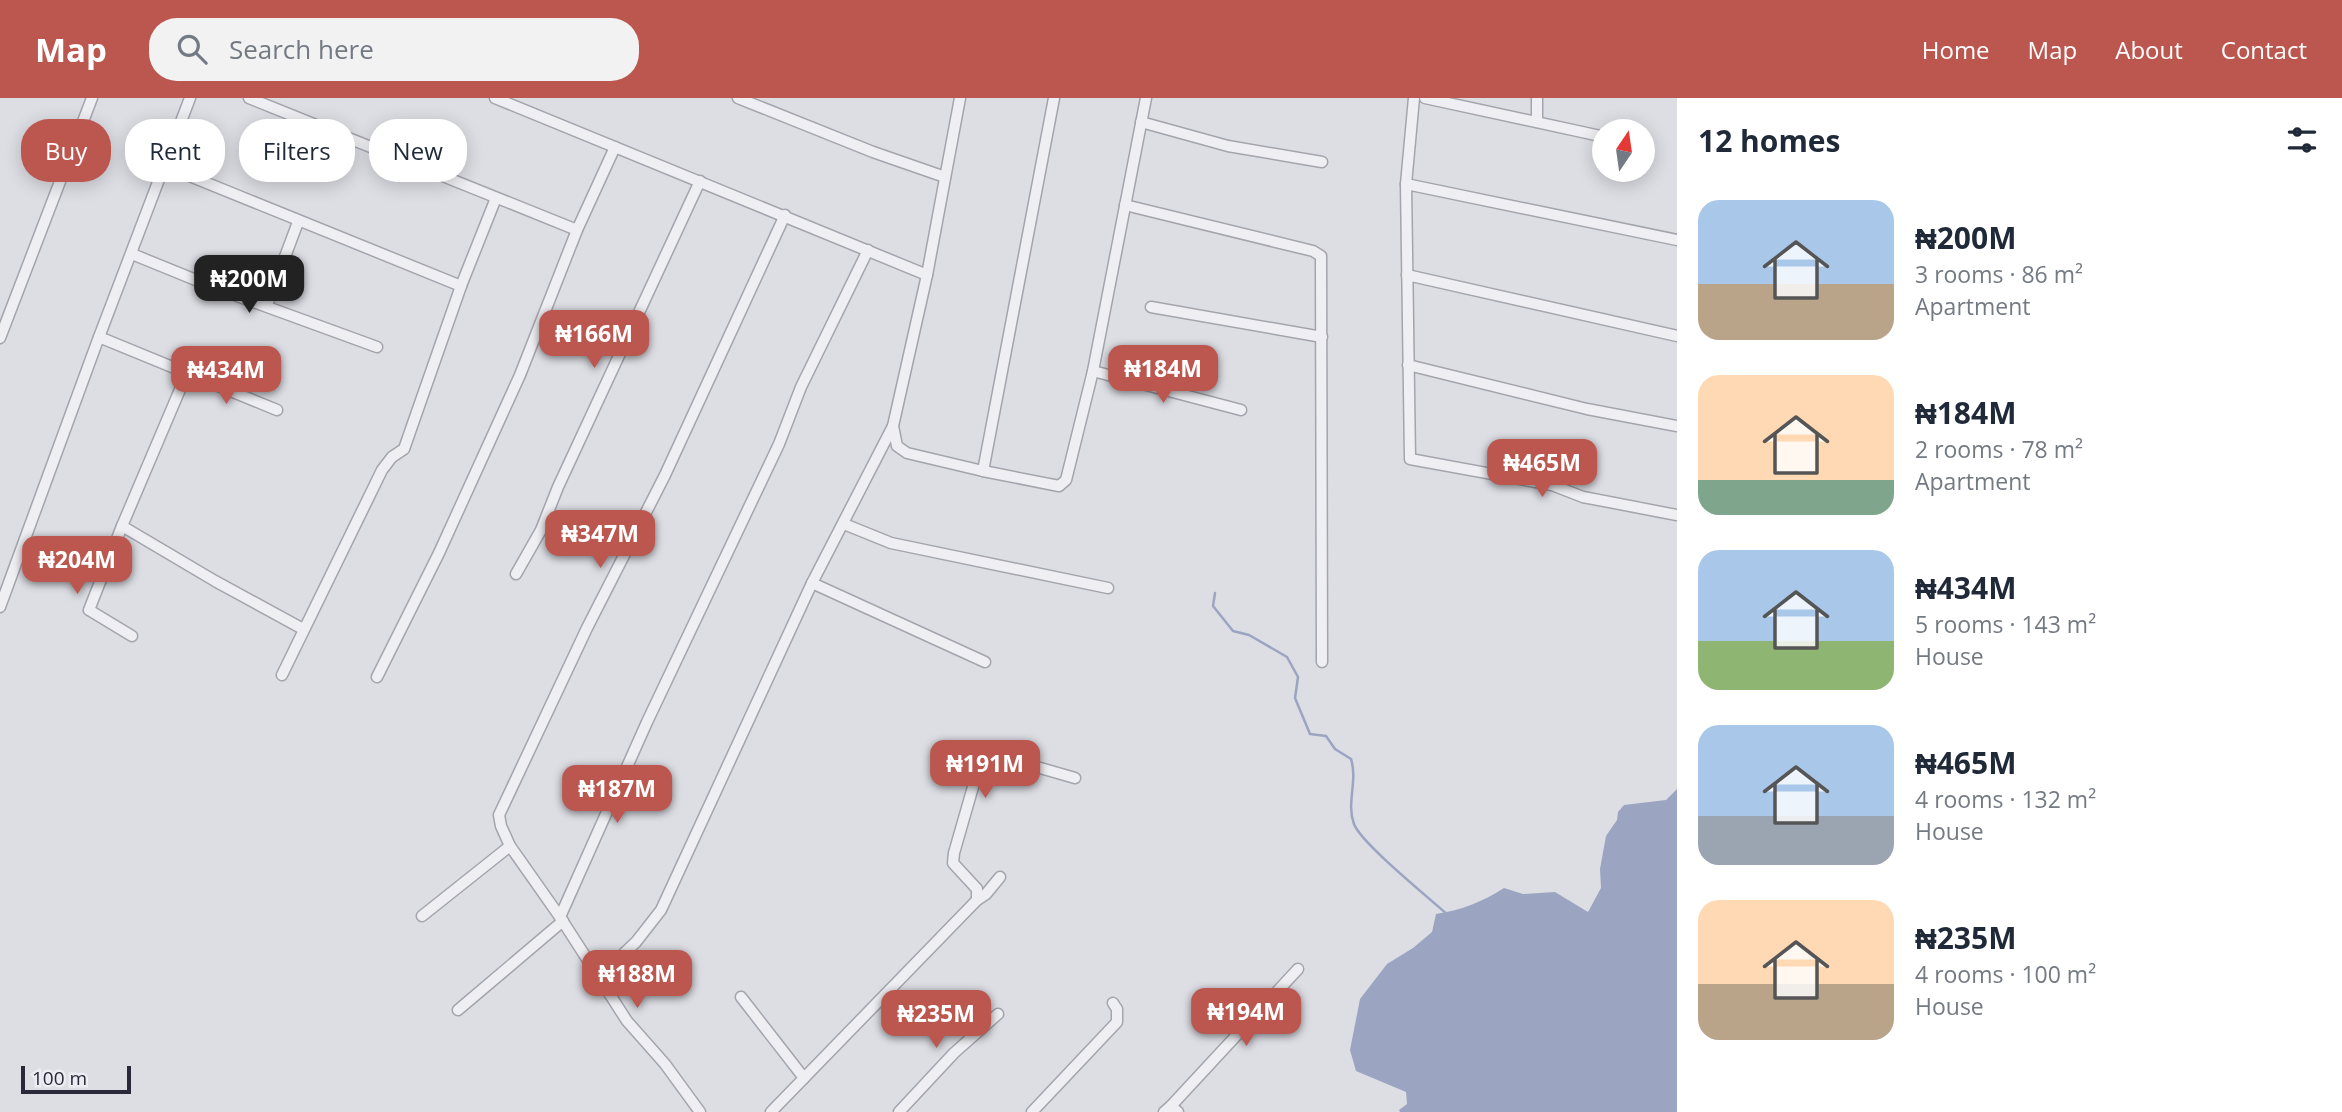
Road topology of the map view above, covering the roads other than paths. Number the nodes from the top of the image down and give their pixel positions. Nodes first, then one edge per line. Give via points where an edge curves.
1 (92, 98) edge
2 (190, 98) edge
3 (249, 98) edge
4 (495, 98) edge
5 (738, 98) edge
6 (960, 98) edge
7 (1054, 98) edge
8 (1146, 98) edge
9 (1414, 98) edge
10 (1425, 98) edge
11 (1538, 98) edge
12 (182, 119) edge
13 (1141, 122) junction
14 (1536, 122) junction
15 (1592, 134) edge
16 (615, 147) junction
17 (1322, 162) dead end
18 (945, 177) junction
19 (700, 181) junction
20 (159, 182) edge
21 (203, 182) edge
22 (1406, 184) junction
23 (496, 198) junction
24 (1125, 205) junction
25 (785, 215) junction
26 (298, 222) junction
27 (577, 230) junction
28 (1677, 240) edge
29 (869, 250) junction
30 (132, 254) junction
31 (927, 275) junction
32 (1407, 275) junction
33 (461, 286) junction
34 (267, 305) junction
35 (1151, 307) dead end
36 (1677, 336) edge
37 (99, 337) junction
38 (1322, 337) junction
39 (0, 338) edge
40 (377, 347) dead end
41 (1408, 365) junction
42 (1093, 371) junction
43 (187, 373) junction
44 (277, 410) dead end
45 (1241, 410) dead end
46 (894, 426) junction
47 (1677, 426) edge
48 (983, 471) junction
49 (1677, 514) edge
50 (844, 524) junction
51 (122, 526) junction
52 (516, 574) dead end
53 (813, 583) junction
54 (1108, 588) dead end
55 (0, 607) edge
56 (303, 629) junction
57 (132, 636) dead end
58 (985, 662) dead end
59 (1322, 662) dead end
60 (282, 676) dead end
61 (377, 677) dead end
62 (1076, 778) dead end
63 (510, 846) junction
64 (1000, 877) dead end
65 (977, 900) junction
66 (422, 916) dead end
67 (561, 919) junction
68 (1298, 969) dead end
69 (598, 978) junction
70 (741, 997) dead end
71 (1113, 1003) dead end
72 (457, 1010) dead end
73 (998, 1014) dead end
74 (803, 1078) junction
75 (1171, 1110) edge
76 (700, 1112) edge
77 (771, 1112) edge
78 (899, 1112) edge
79 (1032, 1112) edge

1 - 39 street
2 - 12 street
3 - 23 street
4 - 16 street
5 - 18 street
6 - 18 street
7 - 48 street
8 - 13 street
9 - 22 street
10 - 14 street
11 - 14 street
13 - 17 street via 1228,146
13 - 24 street
14 - 15 street
16 - 19 street
16 - 27 street
18 - 31 street
19 - 25 street
19 - 52 street via 541,530
20 - 30 street
21 - 26 street
22 - 28 street
22 - 32 street
23 - 27 street
23 - 33 street
24 - 38 street via 1317,253 1321,256
24 - 42 street
25 - 29 street
25 - 63 street via 665,475 499,815
26 - 33 street
26 - 34 street
27 - 61 street via 520,375
29 - 31 street
29 - 67 street via 815,357
30 - 34 street
30 - 37 street
31 - 46 street
32 - 36 street
32 - 41 street
33 - 56 street via 404,449 383,470
34 - 40 street
35 - 38 street
37 - 43 street
37 - 55 street
38 - 59 street
41 - 47 street
41 - 49 street via 1410,459
42 - 45 street
42 - 48 street via 1066,480 1059,486
43 - 44 street
43 - 51 street
46 - 48 street via 897,446 907,453
46 - 50 street
50 - 53 street
50 - 54 street via 891,543
51 - 56 street
51 - 57 street via 89,610
53 - 58 street
53 - 69 street via 661,910
56 - 60 street
62 - 65 street via 995,755 981,759 953,863 978,889
63 - 66 street
63 - 67 street
64 - 65 street
65 - 74 street
67 - 69 street
67 - 72 street
68 - 75 street
69 - 76 street
70 - 74 street
71 - 79 street via 1117,1021
73 - 78 street
74 - 77 street

